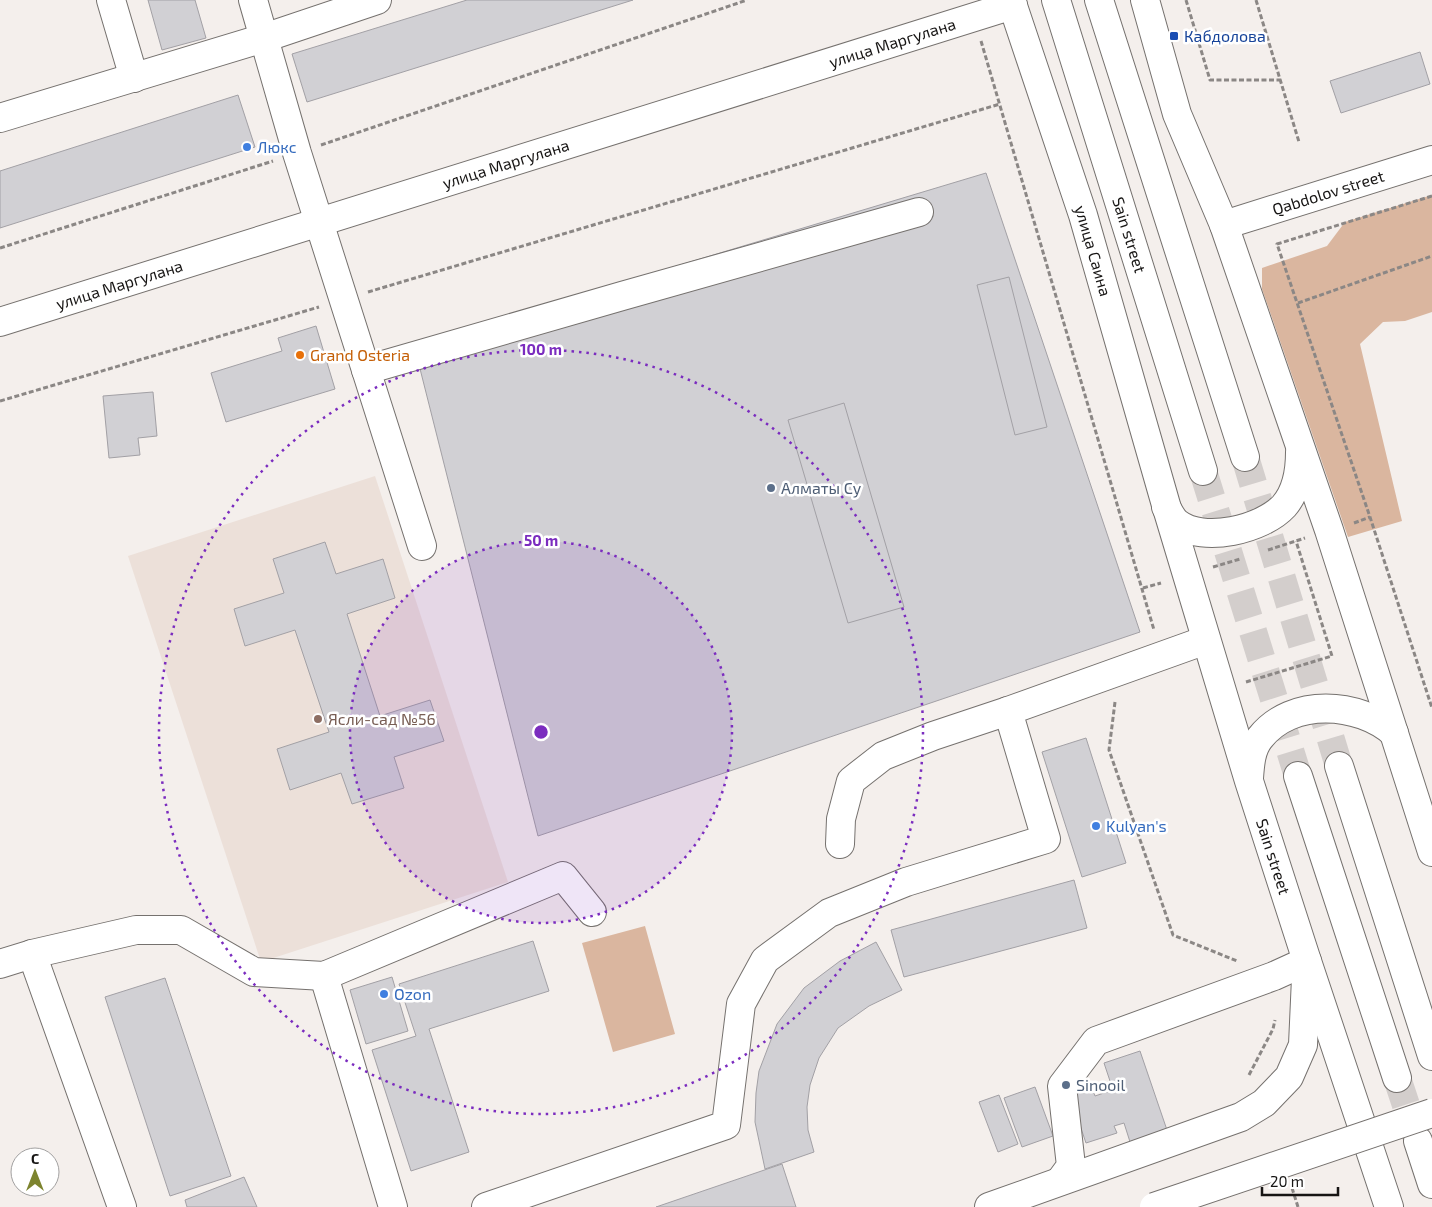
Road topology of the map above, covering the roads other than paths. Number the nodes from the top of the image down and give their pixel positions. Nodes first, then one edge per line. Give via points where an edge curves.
1 (111, 0) edge
2 (253, 0) edge
3 (377, 0) edge
4 (1056, 0) edge
5 (1099, 0) edge
6 (1144, 0) edge
7 (1012, 2) edge
8 (264, 38) junction
9 (134, 78) junction
10 (0, 118) edge
11 (1432, 160) edge
12 (919, 212) dead end
13 (320, 223) junction
14 (1224, 225) junction
15 (0, 322) edge
16 (366, 370) junction
17 (1300, 446) junction
18 (1245, 458) tunnel mouth
19 (1204, 471) tunnel mouth
20 (1166, 506) junction
21 (422, 546) dead end
22 (1206, 640) junction
23 (1008, 711) junction
24 (1394, 734) junction
25 (1338, 766) tunnel mouth
26 (1298, 776) tunnel mouth
27 (1249, 782) junction
28 (1430, 839) edge
29 (840, 844) dead end
30 (592, 912) dead end
31 (32, 954) junction
32 (1306, 962) junction
33 (0, 964) edge
34 (324, 976) junction
35 (1432, 1056) edge
36 (1397, 1078) tunnel mouth
37 (1432, 1113) edge
38 (1418, 1141) tunnel mouth
39 (1060, 1182) junction
40 (1432, 1184) edge
41 (122, 1207) edge
42 (393, 1207) edge
43 (486, 1207) edge
44 (989, 1207) edge
45 (1154, 1207) edge
46 (1389, 1207) edge

1 - 9 main road
2 - 8 main road
3 - 8 main road
4 - 19 main road, Sain street
5 - 18 main road
6 - 14 main road via 1177,114
7 - 13 main road, улица Маргулана
7 - 20 main road, улица Саина via 1083,215
8 - 9 main road
8 - 13 main road
9 - 10 main road
11 - 14 main road, Qabdolov street
12 - 16 main road
13 - 15 main road, улица Маргулана
13 - 16 main road
14 - 17 main road
16 - 21 main road
17 - 20 main road via 1299,470 1293,492 1284,506 1250,527 1211,533 1197,531 1176,522
17 - 24 main road
20 - 22 main road, Sain street
22 - 23 main road
22 - 27 main road, Sain street
23 - 29 main road via 933,736 876,761 851,781 841,819
23 - 43 main road via 1046,839 906,882 829,913 765,960 741,1004 726,1125
24 - 27 main road via 1378,721 1350,710 1305,711 1277,723 1260,738 1252,754
24 - 28 main road
25 - 35 main road
26 - 36 main road
27 - 32 main road, Sain street
30 - 34 main road via 563,876
31 - 33 main road
31 - 34 main road via 136,930 181,930 254,972
31 - 41 main road
32 - 39 main road via 1302,1045 1288,1077 1264,1103 1241,1117
32 - 39 main road via 1096,1041 1062,1086 1071,1166
32 - 46 main road, Sain street
34 - 42 main road
37 - 45 main road, bridge
38 - 40 main road
39 - 44 main road

